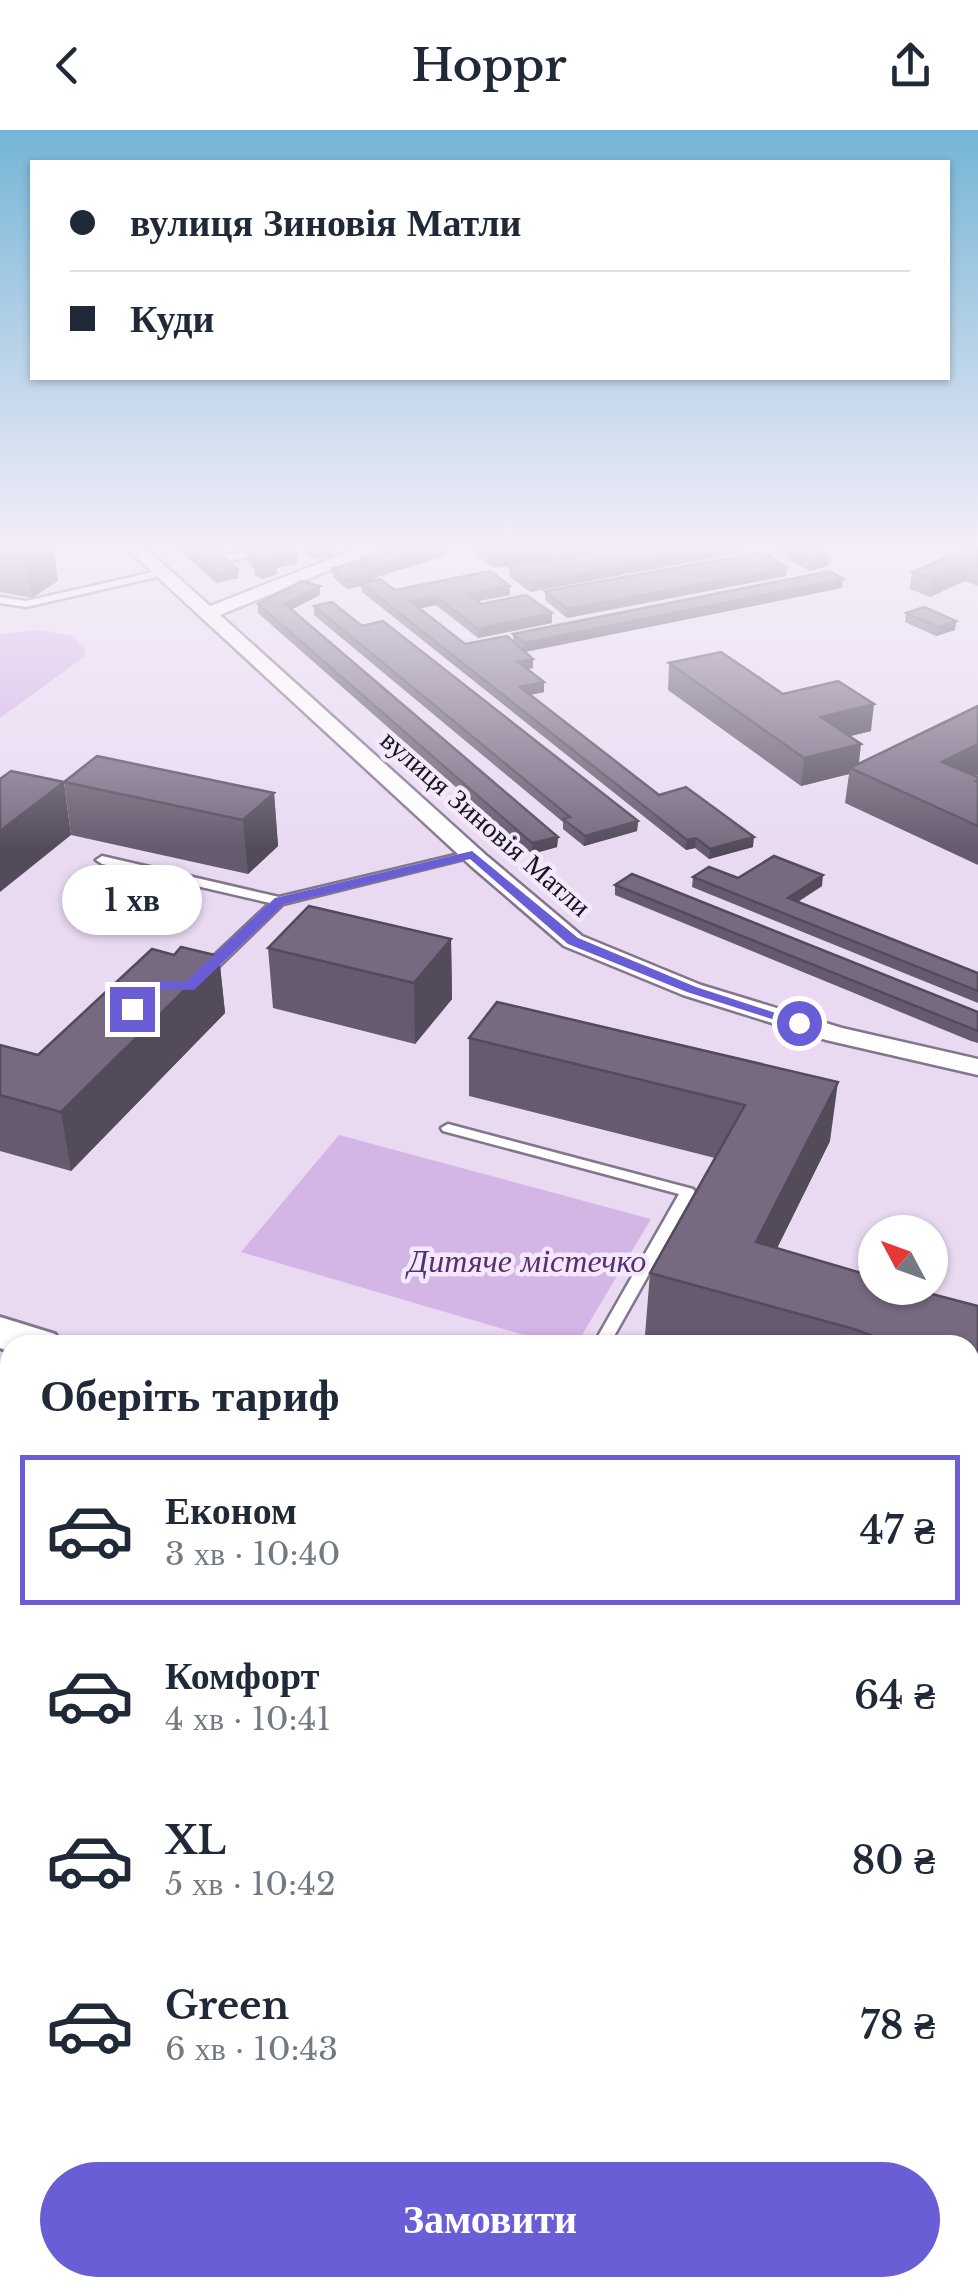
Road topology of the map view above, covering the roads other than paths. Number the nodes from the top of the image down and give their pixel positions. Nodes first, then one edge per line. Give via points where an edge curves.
1 (243, 647) edge
2 (472, 854) junction
3 (102, 860) dead end
4 (279, 901) junction
5 (189, 987) edge
6 (978, 1067) edge
7 (448, 1128) dead end
8 (607, 1335) edge

1 - 2 street, вулиця Зиновія Матли
2 - 4 lane
2 - 6 street, вулиця Зиновія Матли via 573,941 834,1034
3 - 4 lane
4 - 5 lane
7 - 8 lane via 688,1192

